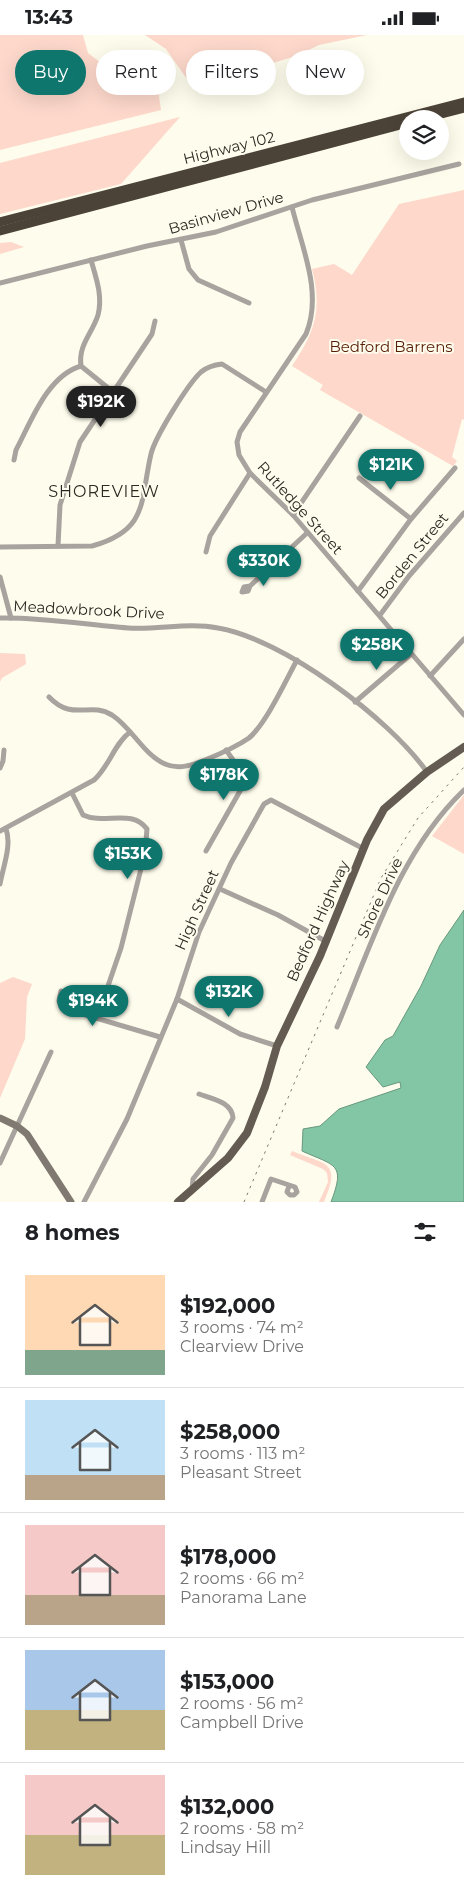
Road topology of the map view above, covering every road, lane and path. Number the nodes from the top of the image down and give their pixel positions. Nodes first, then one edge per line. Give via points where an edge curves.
1 (464, 102) edge
2 (464, 108) edge
3 (449, 112) edge
4 (399, 125) edge
5 (459, 164) dead end
6 (292, 207) junction
7 (0, 222) edge
8 (0, 231) edge
9 (181, 240) junction
10 (91, 260) junction
11 (0, 283) edge
12 (249, 303) dead end
13 (155, 321) dead end
14 (81, 366) junction
15 (266, 392) junction
16 (113, 393) junction
17 (360, 416) dead end
18 (14, 461) dead end
19 (456, 468) dead end
20 (250, 473) junction
21 (358, 478) dead end
22 (464, 513) edge
23 (293, 515) junction
24 (411, 519) junction
25 (306, 533) junction
26 (58, 546) junction
27 (0, 547) edge
28 (206, 552) dead end
29 (0, 577) edge
30 (250, 586) dead end
31 (358, 591) junction
32 (380, 615) junction
33 (0, 618) edge
34 (11, 618) junction
35 (464, 639) edge
36 (411, 655) junction
37 (297, 660) junction
38 (430, 676) junction
39 (48, 697) dead end
40 (355, 702) junction
41 (464, 715) edge
42 (130, 732) junction
43 (464, 747) edge
44 (4, 750) dead end
45 (226, 751) junction
46 (0, 768) edge
47 (427, 772) junction
48 (464, 790) edge
49 (72, 793) junction
50 (3, 830) edge
51 (364, 849) junction
52 (206, 851) dead end
53 (0, 884) edge
54 (220, 889) junction
55 (327, 942) junction
56 (61, 991) dead end
57 (177, 999) junction
58 (97, 1018) junction
59 (337, 1027) dead end
60 (160, 1037) junction
61 (277, 1046) junction
62 (51, 1052) dead end
63 (199, 1094) dead end
64 (0, 1118) edge
65 (17, 1126) junction
66 (0, 1163) edge
67 (288, 1186) dead end
68 (192, 1190) junction
69 (71, 1202) edge
70 (84, 1202) edge
71 (178, 1202) edge
72 (262, 1202) edge

1 - 7 highway, Highway 102
2 - 3 highway
4 - 8 highway, Highway 102
5 - 6 street, Basinview Drive
6 - 9 street, Basinview Drive
6 - 15 street, Rutledge Street via 312,286 313,310 306,334
9 - 10 street, Basinview Drive
9 - 12 street via 189,269 198,280
10 - 11 street, Basinview Drive
10 - 14 street via 100,305 80,350
13 - 16 street via 152,334
14 - 16 street
14 - 18 street via 66,373 48,393 16,450
15 - 20 street, Rutledge Street via 237,442 239,455
15 - 26 street via 222,364 207,368 195,380 159,435 151,455 143,502 129,527 110,540 92,546
16 - 26 street via 80,442 60,505
17 - 23 street
19 - 24 street
20 - 23 street, Rutledge Street
20 - 28 street via 210,536
21 - 24 street
22 - 32 street, Borden Street
23 - 25 street, Rutledge Street
24 - 31 street
25 - 30 street
25 - 31 street, Rutledge Street
26 - 27 street
29 - 34 street
31 - 32 street, Rutledge Street
32 - 36 street, Rutledge Street
33 - 34 street, Meadowbrook Drive
34 - 37 street, Meadowbrook Drive via 129,628 194,624 237,632
35 - 38 street
36 - 38 street, Rutledge Street
36 - 40 street
37 - 40 street, Meadowbrook Drive
37 - 45 street via 257,729
38 - 41 street, Rutledge Street
39 - 42 street via 64,710 109,714
40 - 47 street, Meadowbrook Drive via 397,738
42 - 45 street via 154,757 174,767 192,765
42 - 49 street via 102,773
43 - 47 main road, Bedford Highway
44 - 46 street
45 - 52 street via 241,771 244,784
47 - 51 main road, Bedford Highway via 384,809
48 - 59 street, Shore Drive via 434,823 400,880
49 - 50 street
49 - 58 street via 83,815 98,819 133,818 147,829 145,853 121,948
50 - 53 street via 8,835
51 - 54 street, High Street via 271,800 264,803
51 - 55 main road, Bedford Highway
54 - 55 street
54 - 57 street, High Street via 199,932
55 - 61 main road, Bedford Highway
56 - 58 street via 59,1001 62,1008
57 - 60 street, High Street
57 - 61 street via 240,1034
58 - 60 street
60 - 70 street, High Street via 127,1119
61 - 68 main road, Bedford Highway via 247,1133 228,1158
62 - 65 street
63 - 68 street via 228,1105 233,1118 212,1155 192,1179
64 - 65 street
65 - 66 street
65 - 69 street via 27,1134
67 - 72 street via 271,1179
68 - 71 main road, Bedford Highway

